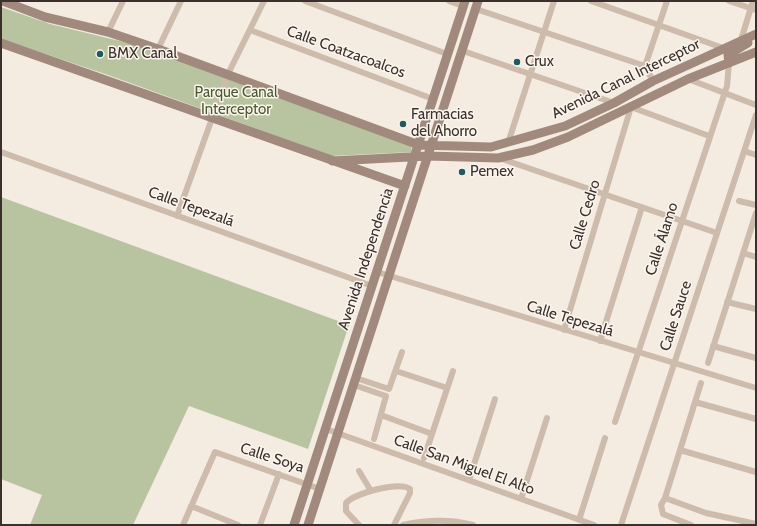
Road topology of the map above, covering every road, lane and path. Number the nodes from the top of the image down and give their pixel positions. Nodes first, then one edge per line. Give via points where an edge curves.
1 (3, 1) edge
2 (123, 1) edge
3 (181, 1) edge
4 (264, 1) edge
5 (305, 1) edge
6 (449, 1) edge
7 (554, 1) edge
8 (591, 1) edge
9 (667, 1) edge
10 (729, 1) edge
11 (754, 1) edge
12 (464, 4) edge
13 (477, 5) edge
14 (754, 9) edge
15 (659, 25) junction
16 (250, 30) junction
17 (108, 32) junction
18 (543, 32) junction
19 (756, 34) edge
20 (756, 38) edge
21 (741, 40) junction
22 (1, 43) edge
23 (723, 48) junction
24 (158, 49) junction
25 (463, 51) junction
26 (756, 52) edge
27 (712, 53) junction
28 (447, 54) junction
29 (729, 63) junction
30 (645, 66) junction
31 (228, 74) junction
32 (530, 74) junction
33 (688, 79) junction
34 (653, 81) junction
35 (724, 93) junction
36 (433, 99) junction
37 (614, 103) junction
38 (756, 105) edge
39 (631, 107) junction
40 (756, 115) edge
41 (211, 118) junction
42 (709, 136) junction
43 (508, 143) junction
44 (419, 145) junction
45 (432, 145) junction
46 (744, 151) junction
47 (1, 152) edge
48 (756, 155) edge
49 (428, 156) junction
50 (415, 157) junction
51 (498, 158) junction
52 (332, 161) junction
53 (405, 186) junction
54 (604, 195) junction
55 (739, 201) dead end
56 (756, 205) edge
57 (642, 208) junction
58 (756, 213) edge
59 (177, 216) junction
60 (681, 221) junction
61 (717, 233) junction
62 (743, 253) junction
63 (756, 257) edge
64 (377, 272) junction
65 (389, 276) junction
66 (372, 286) junction
67 (727, 302) junction
68 (756, 309) edge
69 (564, 330) junction
70 (600, 341) junction
71 (713, 346) junction
72 (402, 352) dead end
73 (637, 353) junction
74 (756, 358) edge
75 (708, 363) dead end
76 (673, 364) junction
77 (453, 371) dead end
78 (396, 372) junction
79 (355, 382) junction
80 (701, 383) dead end
81 (447, 388) junction
82 (756, 388) edge
83 (495, 399) dead end
84 (695, 402) junction
85 (381, 415) junction
86 (547, 418) dead end
87 (756, 419) edge
88 (615, 422) dead end
89 (326, 429) junction
90 (338, 433) junction
91 (432, 434) junction
92 (605, 438) dead end
93 (374, 439) dead end
94 (680, 450) junction
95 (424, 458) dead end
96 (359, 471) dead end
97 (756, 472) edge
98 (279, 474) junction
99 (469, 480) junction
100 (308, 483) junction
101 (320, 489) junction
102 (371, 491) junction
103 (665, 498) junction
104 (521, 499) junction
105 (191, 506) junction
106 (579, 520) junction
107 (756, 524) edge
108 (183, 525) edge
109 (238, 525) edge
110 (260, 525) edge
111 (294, 525) edge
112 (308, 525) edge
113 (359, 525) edge
114 (394, 525) edge
115 (403, 525) edge
116 (473, 525) edge
117 (594, 525) edge
118 (621, 525) edge
119 (692, 525) edge

1 - 17 main road, Avenida Canal Interceptor via 45,17
2 - 17 street
3 - 24 street
4 - 16 street
5 - 28 street
6 - 12 street
7 - 18 street
8 - 15 street
9 - 15 street
10 - 14 street
11 - 14 street
12 - 28 main road, Avenida Independencia
13 - 18 street
13 - 25 main road, Avenida Independencia
14 - 21 street
15 - 23 street
15 - 30 street
16 - 31 street
16 - 36 street, Calle Coatzacoalcos
17 - 24 main road, Avenida Canal Interceptor
18 - 30 street
18 - 32 street
19 - 21 main road, Avenida Canal Interceptor
20 - 29 main road via 728,55
21 - 23 main road, Avenida Canal Interceptor
22 - 41 main road, Avenida Canal Interceptor
23 - 27 main road, Avenida Canal Interceptor
24 - 31 main road, Avenida Canal Interceptor
25 - 32 street
25 - 45 main road, Avenida Independencia
26 - 29 main road, Avenida Canal Interceptor
27 - 33 main road via 715,61
27 - 34 main road, Avenida Canal Interceptor
28 - 36 main road, Avenida Independencia
29 - 33 main road, Avenida Canal Interceptor
29 - 35 street, Calle Álamo
30 - 34 street
31 - 41 street
31 - 44 main road, Avenida Canal Interceptor
32 - 37 street
32 - 43 street
33 - 35 street
33 - 39 main road, Avenida Canal Interceptor
34 - 37 main road, Avenida Canal Interceptor
35 - 38 street
35 - 42 street, Calle Álamo
36 - 44 main road, Avenida Independencia
37 - 43 main road, Avenida Canal Interceptor via 565,126
39 - 42 street
39 - 51 main road, Avenida Canal Interceptor via 568,137 533,150
39 - 54 street, Calle Cedro
40 - 46 street, Calle Sauce
41 - 52 main road, Avenida Canal Interceptor
41 - 59 street
42 - 60 street, Calle Álamo
43 - 45 main road, Avenida Canal Interceptor via 491,147
44 - 45 main road, Avenida Canal Interceptor
44 - 50 main road, Avenida Independencia
45 - 49 main road, Avenida Independencia
46 - 48 street
46 - 61 street, Calle Sauce
47 - 59 street, Calle Tepezalá
49 - 50 main road, Avenida Canal Interceptor
49 - 51 main road, Avenida Canal Interceptor
49 - 65 main road, Avenida Independencia
50 - 52 main road, Avenida Canal Interceptor
50 - 53 main road, Avenida Independencia
51 - 54 street
52 - 53 main road
53 - 64 main road, Avenida Independencia
54 - 57 street
54 - 69 street, Calle Cedro
55 - 56 street
57 - 60 street
57 - 70 street
58 - 62 street
59 - 66 street, Calle Tepezalá
60 - 61 street
60 - 73 street, Calle Álamo
61 - 76 street, Calle Sauce
62 - 63 street
62 - 67 street
64 - 65 street, Calle Tepezalá
64 - 66 main road, Avenida Independencia
65 - 69 street, Calle Tepezalá
65 - 79 main road, Avenida Independencia
66 - 89 main road, Avenida Independencia
67 - 68 street
67 - 71 street
69 - 70 street, Calle Tepezalá
70 - 73 street, Calle Tepezalá
71 - 74 street
71 - 75 street
72 - 78 street
73 - 76 street, Calle Tepezalá
73 - 88 street, Calle Álamo
76 - 82 street, Calle Tepezalá
76 - 118 street, Calle Sauce
77 - 81 street
78 - 79 street via 391,386 387,389
78 - 81 street
79 - 85 street via 386,396
79 - 90 main road, Avenida Independencia
80 - 84 street
81 - 91 street
83 - 99 street
84 - 87 street
84 - 94 street
85 - 91 street
85 - 93 street
86 - 104 street
89 - 90 street, Calle San Miguel El Alto
89 - 100 main road, Avenida Independencia
90 - 99 street, Calle San Miguel El Alto
90 - 101 main road, Avenida Independencia
91 - 95 street
92 - 106 street
94 - 97 street
94 - 103 street
96 - 102 street
98 - 100 street, Calle Soya
98 - 105 street, Calle Soya via 215,452
98 - 110 street
99 - 104 street, Calle San Miguel El Alto
100 - 101 street, Calle Soya
100 - 111 main road, Avenida Independencia
101 - 112 main road, Avenida Independencia
102 - 113 street via 346,503 346,511
102 - 114 street via 403,486 410,490
103 - 107 street via 706,513
103 - 119 street via 661,505 663,514
104 - 106 street, Calle San Miguel El Alto
105 - 108 street
105 - 109 street
106 - 117 street, Calle San Miguel El Alto
115 - 116 street via 451,521

